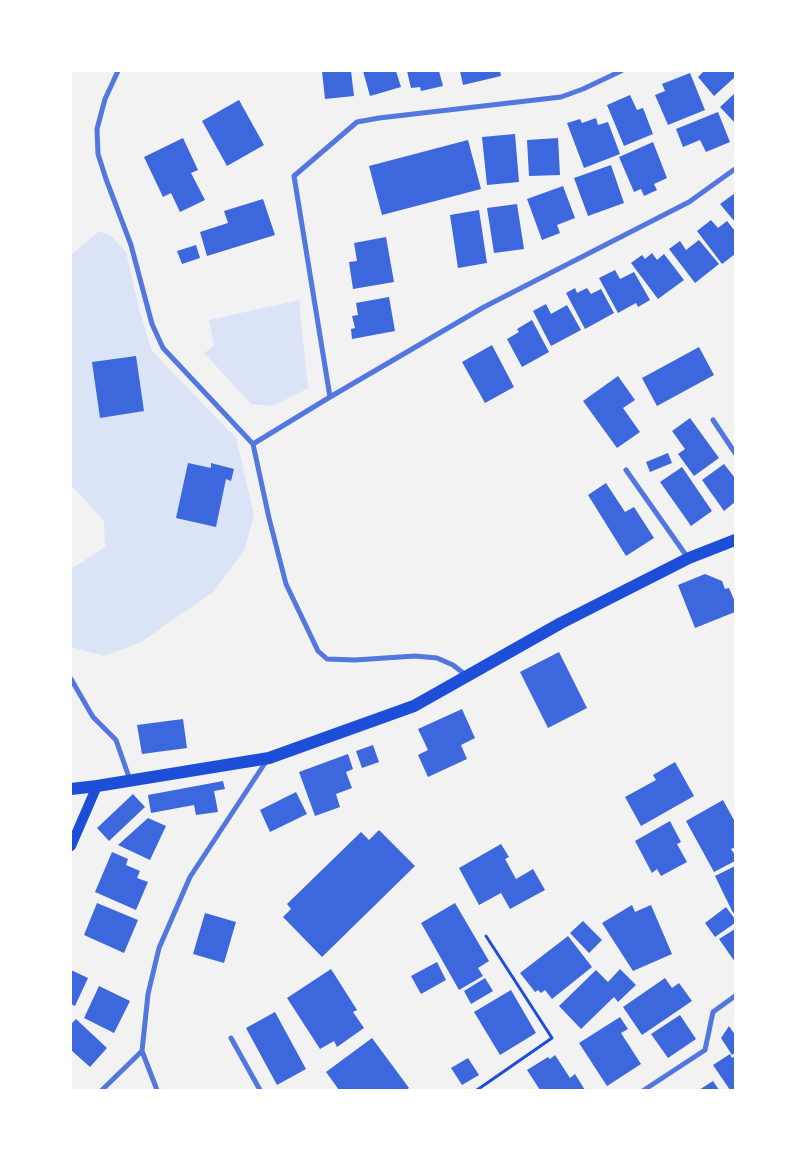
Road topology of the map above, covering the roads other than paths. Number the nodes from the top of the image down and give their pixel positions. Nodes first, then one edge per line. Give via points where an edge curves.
1 (118, 71) edge
2 (621, 71) edge
3 (735, 169) edge
4 (330, 397) junction
5 (713, 420) dead end
6 (253, 444) junction
7 (735, 453) edge
8 (626, 470) dead end
9 (735, 540) edge
10 (689, 558) junction
11 (467, 676) junction
12 (71, 679) edge
13 (269, 758) junction
14 (130, 780) junction
15 (97, 786) junction
16 (71, 789) edge
17 (71, 846) edge
18 (735, 996) edge
19 (231, 1038) dead end
20 (142, 1051) junction
21 (102, 1090) edge
22 (157, 1090) edge
23 (260, 1090) edge
24 (644, 1090) edge

1 - 6 street via 105,99 97,129 98,154 131,245 152,324 163,348
2 - 4 street via 560,97 357,122 294,176
3 - 4 street via 689,202 484,307
4 - 6 street
5 - 7 street
6 - 11 street via 286,584 318,651 327,659 437,658
8 - 10 street
9 - 10 main road
10 - 11 main road via 561,623
11 - 13 main road via 414,706
12 - 14 street via 93,717 116,740
13 - 14 main road
13 - 20 street via 190,877 159,948 148,994
14 - 15 main road
15 - 16 main road
15 - 17 main road
18 - 24 street via 713,1012 706,1050
19 - 23 street
20 - 21 street
20 - 22 street

